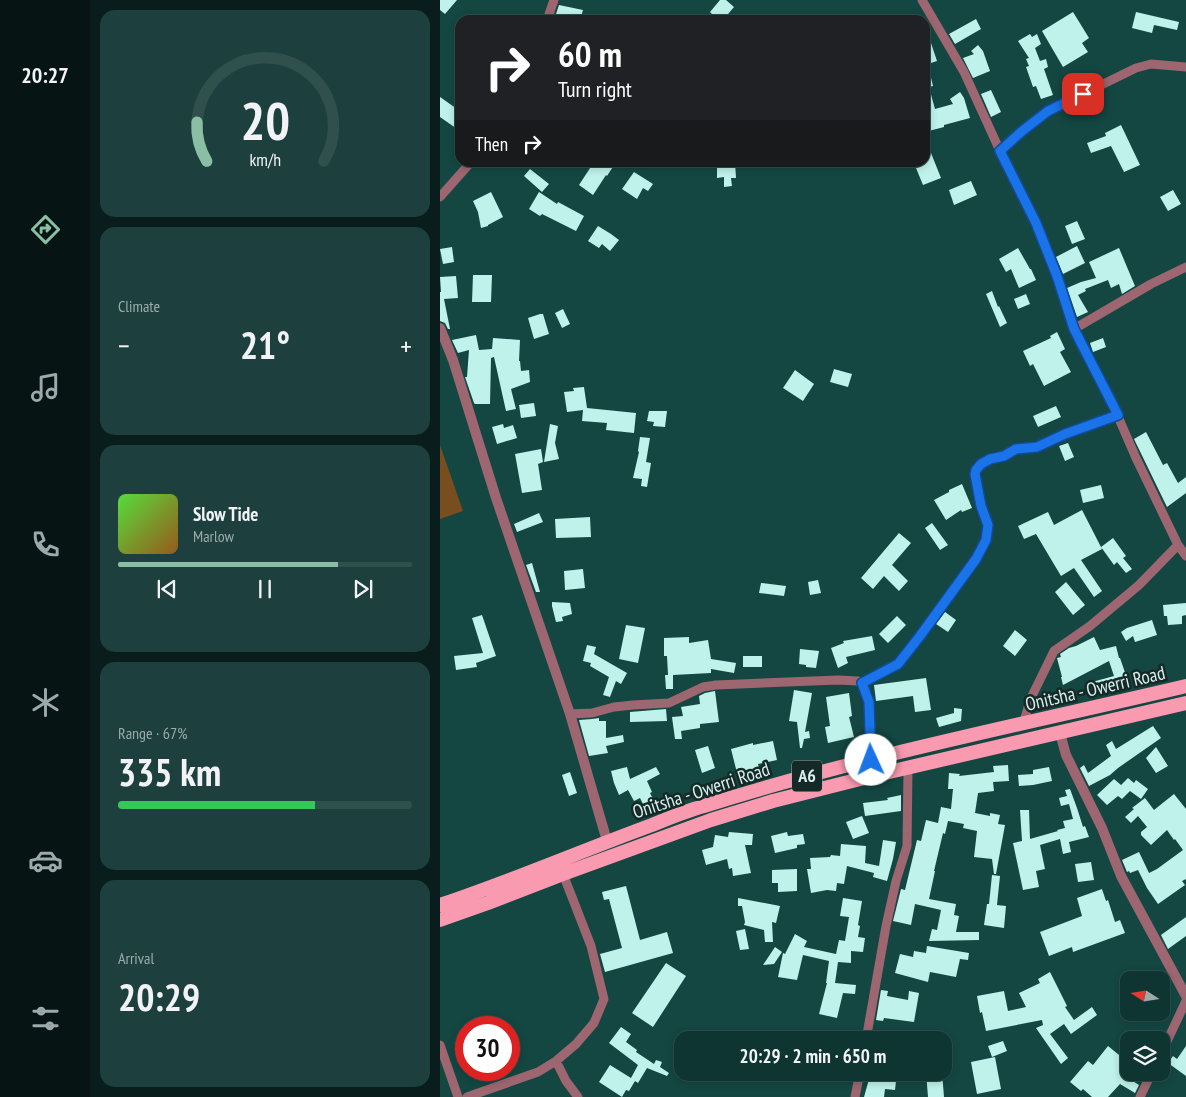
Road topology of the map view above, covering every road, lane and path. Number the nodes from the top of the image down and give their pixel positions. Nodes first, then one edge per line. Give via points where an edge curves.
1 (554, 0) edge
2 (922, 0) edge
3 (549, 15) edge
4 (1186, 67) edge
5 (1000, 151) junction
6 (467, 167) edge
7 (440, 197) edge
8 (1186, 267) edge
9 (440, 328) edge
10 (1074, 329) junction
11 (1118, 415) junction
12 (1178, 545) junction
13 (1186, 556) edge
14 (862, 683) junction
15 (1186, 686) edge
16 (1186, 703) edge
17 (570, 714) junction
18 (1023, 724) junction
19 (1060, 733) junction
20 (871, 760) junction
21 (908, 769) junction
22 (607, 841) junction
23 (563, 874) junction
24 (440, 905) edge
25 (440, 920) edge
26 (1186, 996) edge
27 (1186, 1001) edge
28 (868, 1031) edge
29 (1170, 1035) edge
30 (440, 1045) edge
31 (556, 1061) junction
32 (858, 1081) edge
33 (1148, 1081) edge
34 (458, 1097) edge
35 (467, 1097) edge
36 (578, 1097) edge
37 (855, 1097) edge
38 (1140, 1097) edge

1 - 3 street
2 - 5 street via 964,72
4 - 5 street via 1151,64 1136,68 1048,111
5 - 10 street via 1036,223
6 - 7 street
8 - 10 street via 1150,284
9 - 17 street
10 - 11 street
11 - 12 street
11 - 14 street via 1037,447 1016,449 981,464 975,474 988,525 986,540 976,559 898,664
12 - 13 street
12 - 18 street via 1139,585 1054,651
14 - 17 street via 838,680 703,687 668,703
14 - 20 street via 869,702
15 - 18 highway, Onitsha - Owerri Road / A6
16 - 19 highway, Onitsha - Owerri Road / A6
17 - 22 street
18 - 20 highway, Onitsha - Owerri Road / A6
19 - 21 highway, Onitsha - Owerri Road / A6
19 - 26 street via 1066,754 1102,828 1120,876
20 - 22 highway, Onitsha - Owerri Road / A6 via 702,806
21 - 23 highway, Onitsha - Owerri Road / A6 via 773,800
21 - 28 street via 907,846 886,926
22 - 24 highway, Onitsha - Owerri Road / A6
23 - 25 highway, Onitsha - Owerri Road / A6
23 - 31 street via 591,946 604,999 594,1023
27 - 29 street
30 - 34 street
31 - 35 street via 538,1072
31 - 36 street
32 - 37 street
33 - 38 street

